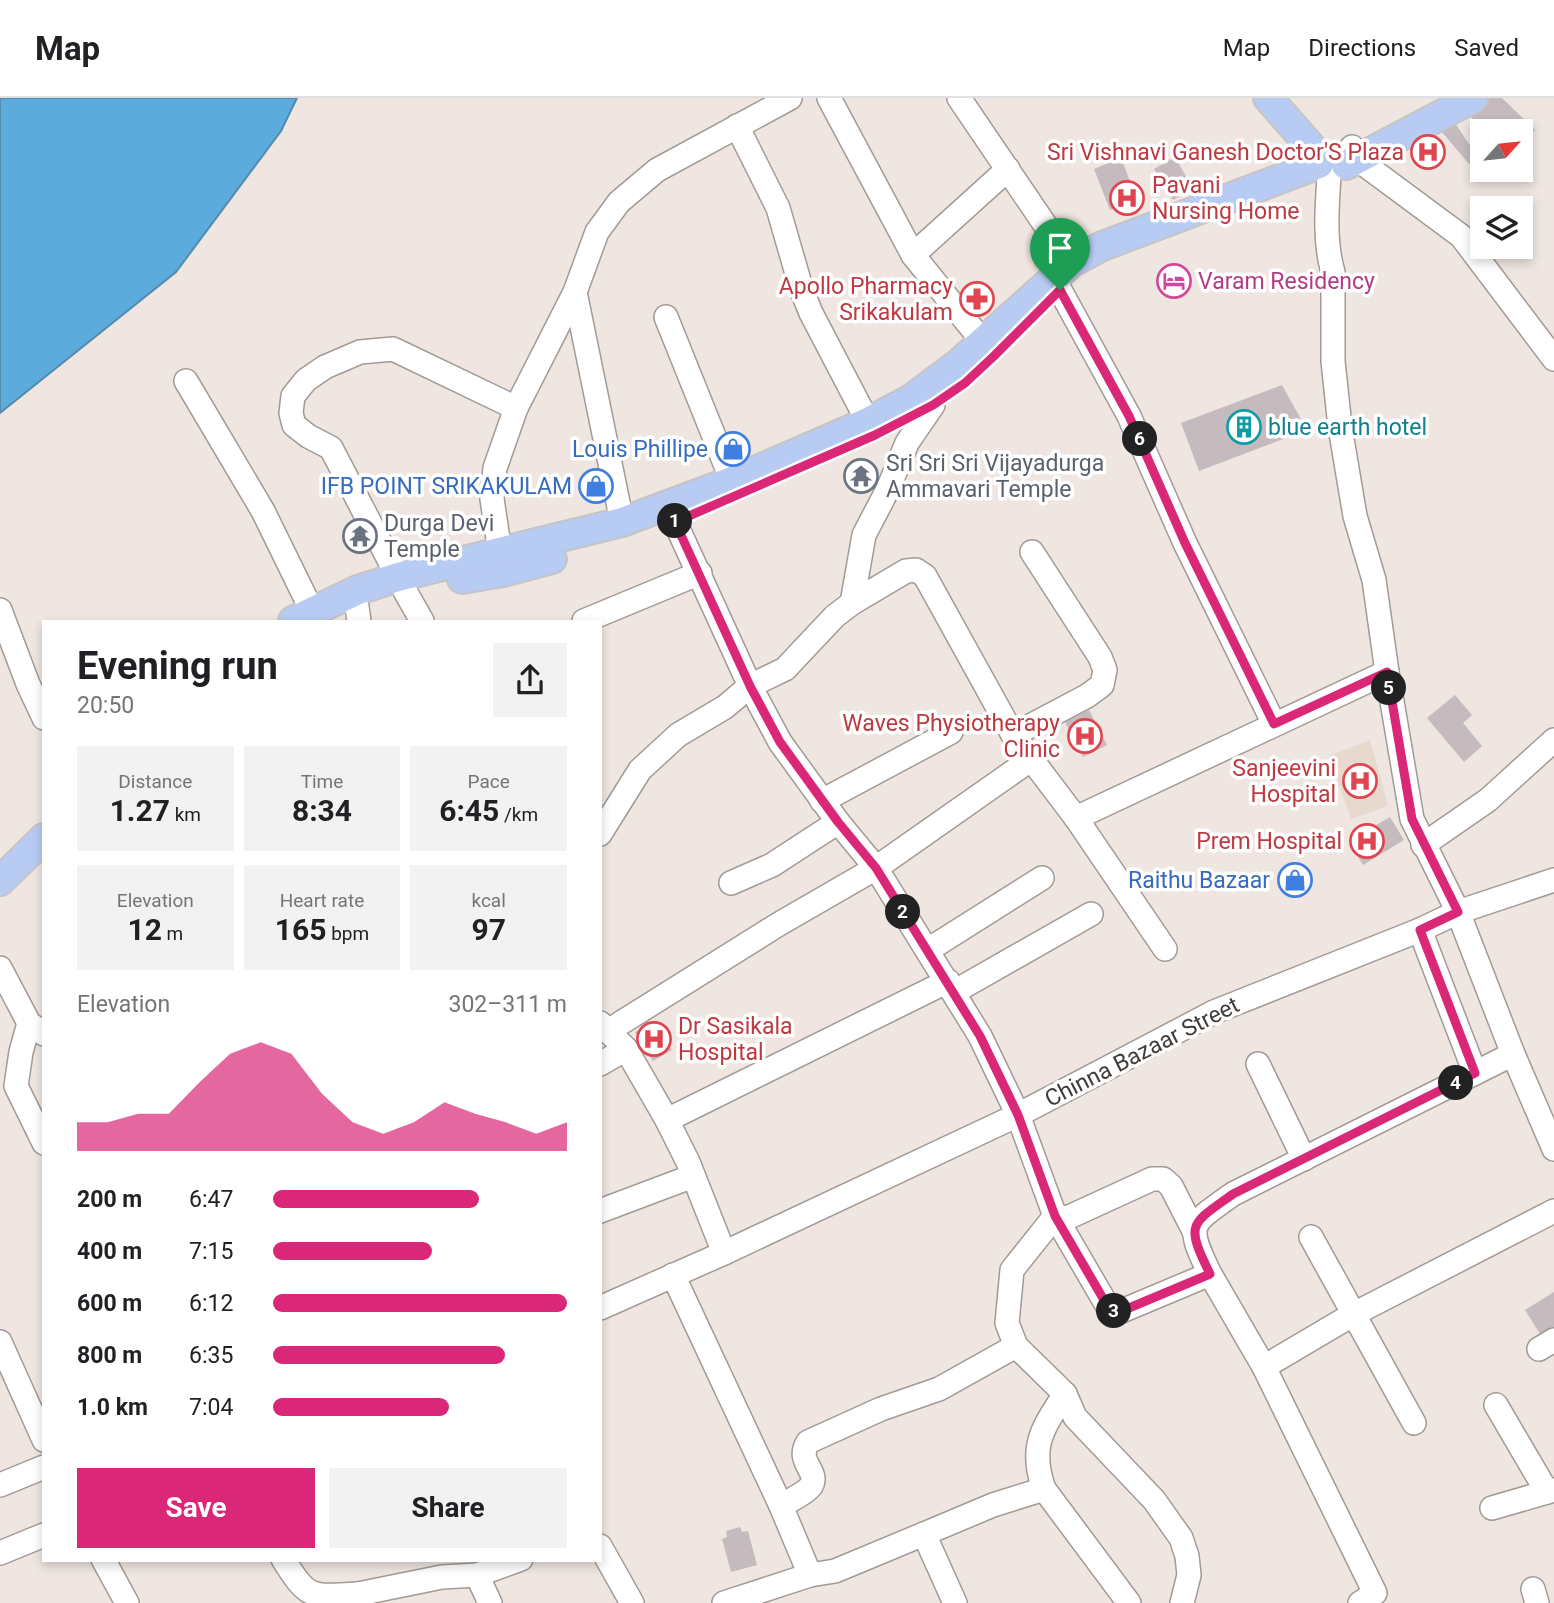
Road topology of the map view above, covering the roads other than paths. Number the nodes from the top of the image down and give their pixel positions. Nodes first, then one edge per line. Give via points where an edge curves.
1 (790, 98) edge
2 (829, 98) edge
3 (959, 98) edge
4 (1268, 98) edge
5 (1288, 98) edge
6 (1438, 98) edge
7 (1473, 98) edge
8 (737, 126) junction
9 (1336, 161) junction
10 (1008, 169) junction
11 (913, 255) junction
12 (1071, 263) junction
13 (1060, 290) junction
14 (575, 292) junction
15 (666, 317) dead end
16 (983, 342) junction
17 (1554, 359) edge
18 (186, 380) dead end
19 (930, 396) junction
20 (516, 408) junction
21 (868, 422) junction
22 (732, 481) junction
23 (622, 522) junction
24 (675, 522) junction
25 (500, 552) junction
26 (1032, 552) dead end
27 (700, 573) junction
28 (402, 584) junction
29 (852, 603) junction
30 (0, 610) edge
31 (358, 614) edge
32 (311, 618) edge
33 (421, 620) edge
34 (586, 620) edge
35 (1387, 672) junction
36 (750, 686) junction
37 (42, 714) edge
38 (1274, 724) junction
39 (951, 732) dead end
40 (1013, 735) junction
41 (1554, 740) edge
42 (1030, 760) junction
43 (822, 801) junction
44 (1076, 818) junction
45 (42, 820) edge
46 (838, 822) junction
47 (602, 831) edge
48 (42, 840) edge
49 (1423, 845) junction
50 (0, 857) edge
51 (876, 868) junction
52 (1042, 878) dead end
53 (1554, 880) edge
54 (0, 881) edge
55 (731, 883) dead end
56 (1458, 912) junction
57 (1091, 914) dead end
58 (1420, 930) junction
59 (1165, 949) dead end
60 (928, 950) junction
61 (0, 968) edge
62 (951, 987) junction
63 (604, 1027) edge
64 (37, 1028) edge
65 (626, 1049) junction
66 (21, 1052) junction
67 (1513, 1054) junction
68 (0, 1062) edge
69 (602, 1063) edge
70 (1258, 1064) dead end
71 (1475, 1073) junction
72 (1018, 1115) junction
73 (667, 1120) junction
74 (42, 1139) edge
75 (1554, 1149) edge
76 (1304, 1159) junction
77 (693, 1176) junction
78 (602, 1210) edge
79 (1554, 1211) edge
80 (1055, 1216) junction
81 (1194, 1231) junction
82 (1311, 1237) dead end
83 (724, 1253) junction
84 (1210, 1274) junction
85 (673, 1275) junction
86 (602, 1307) edge
87 (1352, 1315) junction
88 (0, 1342) edge
89 (1016, 1346) junction
90 (1264, 1367) junction
91 (1065, 1394) junction
92 (1496, 1405) dead end
93 (1414, 1423) dead end
94 (42, 1436) edge
95 (42, 1468) edge
96 (0, 1485) edge
97 (1044, 1489) junction
98 (1550, 1491) edge
99 (781, 1506) junction
100 (1492, 1508) dead end
101 (924, 1534) junction
102 (42, 1536) edge
103 (602, 1550) edge
104 (0, 1553) edge
105 (105, 1562) edge
106 (285, 1562) edge
107 (510, 1562) edge
108 (477, 1575) junction
109 (810, 1575) junction
110 (360, 1599) edge
111 (127, 1603) edge
112 (490, 1603) edge
113 (632, 1603) edge
114 (724, 1603) edge
115 (955, 1603) edge
116 (1129, 1603) edge
117 (1182, 1603) edge
118 (1360, 1603) edge

1 - 8 street
2 - 11 street
3 - 10 street
4 - 9 main road
5 - 9 main road
6 - 9 main road
7 - 9 main road
8 - 14 street via 657,170 618,202 597,232
8 - 21 street via 778,208 811,313
9 - 12 main road via 1100,247
9 - 13 main road via 1293,190 1115,257
9 - 17 street via 1461,236
9 - 35 street via 1344,217 1333,272 1333,361 1355,516 1374,580
10 - 11 street
10 - 12 street
11 - 16 street
12 - 16 main road
13 - 19 main road via 965,383
13 - 38 street via 1129,416
14 - 20 street
14 - 23 street
15 - 22 street
16 - 19 main road
18 - 32 street via 263,511
19 - 21 main road via 911,399
19 - 24 main road via 875,435
19 - 29 street via 864,535
20 - 25 street via 495,468 492,499
20 - 28 street via 393,349 360,352 325,367 293,396 294,425 331,448
21 - 22 main road
22 - 23 main road
23 - 25 main road
24 - 27 street
24 - 28 main road via 503,572
25 - 28 main road
26 - 40 street via 1105,670 1102,685 1087,696
27 - 34 street
27 - 36 street
28 - 31 main road
28 - 32 main road via 358,590
28 - 33 street
29 - 36 street via 785,669
29 - 40 street via 905,571 916,570 925,576
30 - 37 street
31 - 32 main road
35 - 38 street
35 - 49 street via 1412,819
36 - 43 street via 780,742
36 - 47 street via 724,708 678,735 640,770
38 - 44 street
39 - 43 street
40 - 42 street
41 - 49 street via 1488,800
42 - 44 street
42 - 51 street
43 - 46 street
44 - 59 street
45 - 50 main road
46 - 51 street
46 - 55 street via 772,865
48 - 54 main road
49 - 56 street
51 - 60 street
51 - 63 street
52 - 60 street
53 - 56 street, Chinna Bazaar Street
56 - 58 street, Chinna Bazaar Street
56 - 67 street
57 - 62 street
58 - 71 street
58 - 72 street, Chinna Bazaar Street via 1214,1012
60 - 62 street
61 - 64 street
62 - 72 street
62 - 73 street
63 - 65 street
64 - 66 street
65 - 69 street
65 - 73 street
66 - 68 street
66 - 74 street via 16,1086
67 - 71 street
67 - 75 street
70 - 76 street
71 - 76 street
72 - 80 street
72 - 83 street, Chinna Bazaar Street
73 - 77 street
76 - 81 street via 1233,1194 1200,1218
77 - 78 street
77 - 83 street
79 - 87 street
80 - 81 street via 1067,1218 1152,1179 1163,1179
80 - 84 street via 1108,1307 1117,1313
80 - 89 street via 1012,1270 1007,1322
81 - 84 street via 1195,1244
82 - 87 street
83 - 85 street, Chinna Bazaar Street
84 - 90 street
85 - 86 street, Chinna Bazaar Street
85 - 99 street
87 - 90 street
87 - 93 street
88 - 94 street
89 - 91 street
89 - 99 street via 939,1389 808,1442 803,1457 813,1482
90 - 118 street via 1375,1593
91 - 97 street via 1038,1440 1036,1460
91 - 117 street via 1075,1417 1154,1500 1181,1538 1189,1575
92 - 98 street
95 - 96 street
97 - 101 street
97 - 116 street
98 - 100 street
99 - 109 street
101 - 109 street via 835,1571
101 - 115 street
102 - 104 street
103 - 113 street
105 - 111 street
106 - 110 street via 299,1585 310,1593
107 - 108 street
108 - 110 street via 442,1577
108 - 112 street
109 - 114 street

